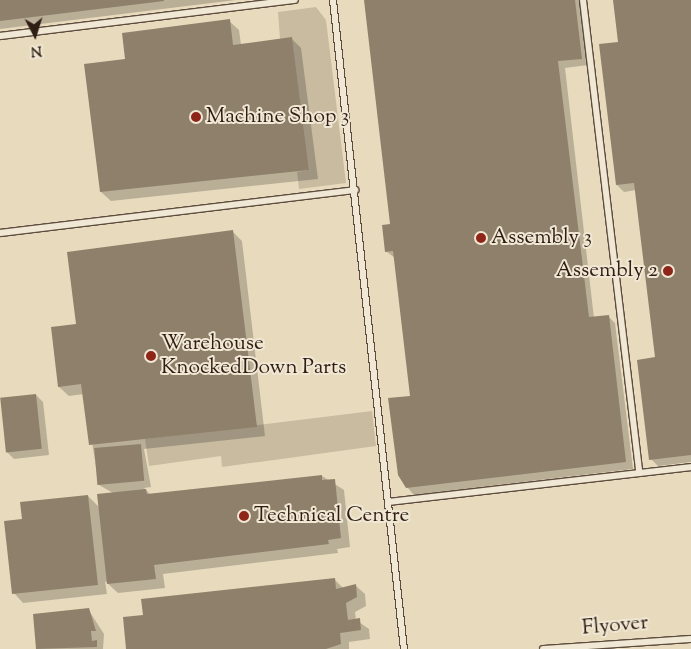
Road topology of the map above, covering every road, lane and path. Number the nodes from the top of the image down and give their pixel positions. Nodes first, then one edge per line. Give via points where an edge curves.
1 (295, 0) edge
2 (333, 0) edge
3 (583, 0) edge
4 (0, 36) edge
5 (355, 190) junction
6 (0, 233) edge
7 (691, 467) edge
8 (639, 473) junction
9 (389, 502) junction
10 (691, 639) edge
11 (404, 649) edge
12 (542, 649) edge

1 - 4 lane
2 - 5 lane
3 - 8 lane
5 - 6 lane
5 - 9 lane
7 - 8 lane
8 - 9 lane
9 - 11 lane
10 - 12 lane, Flyover

